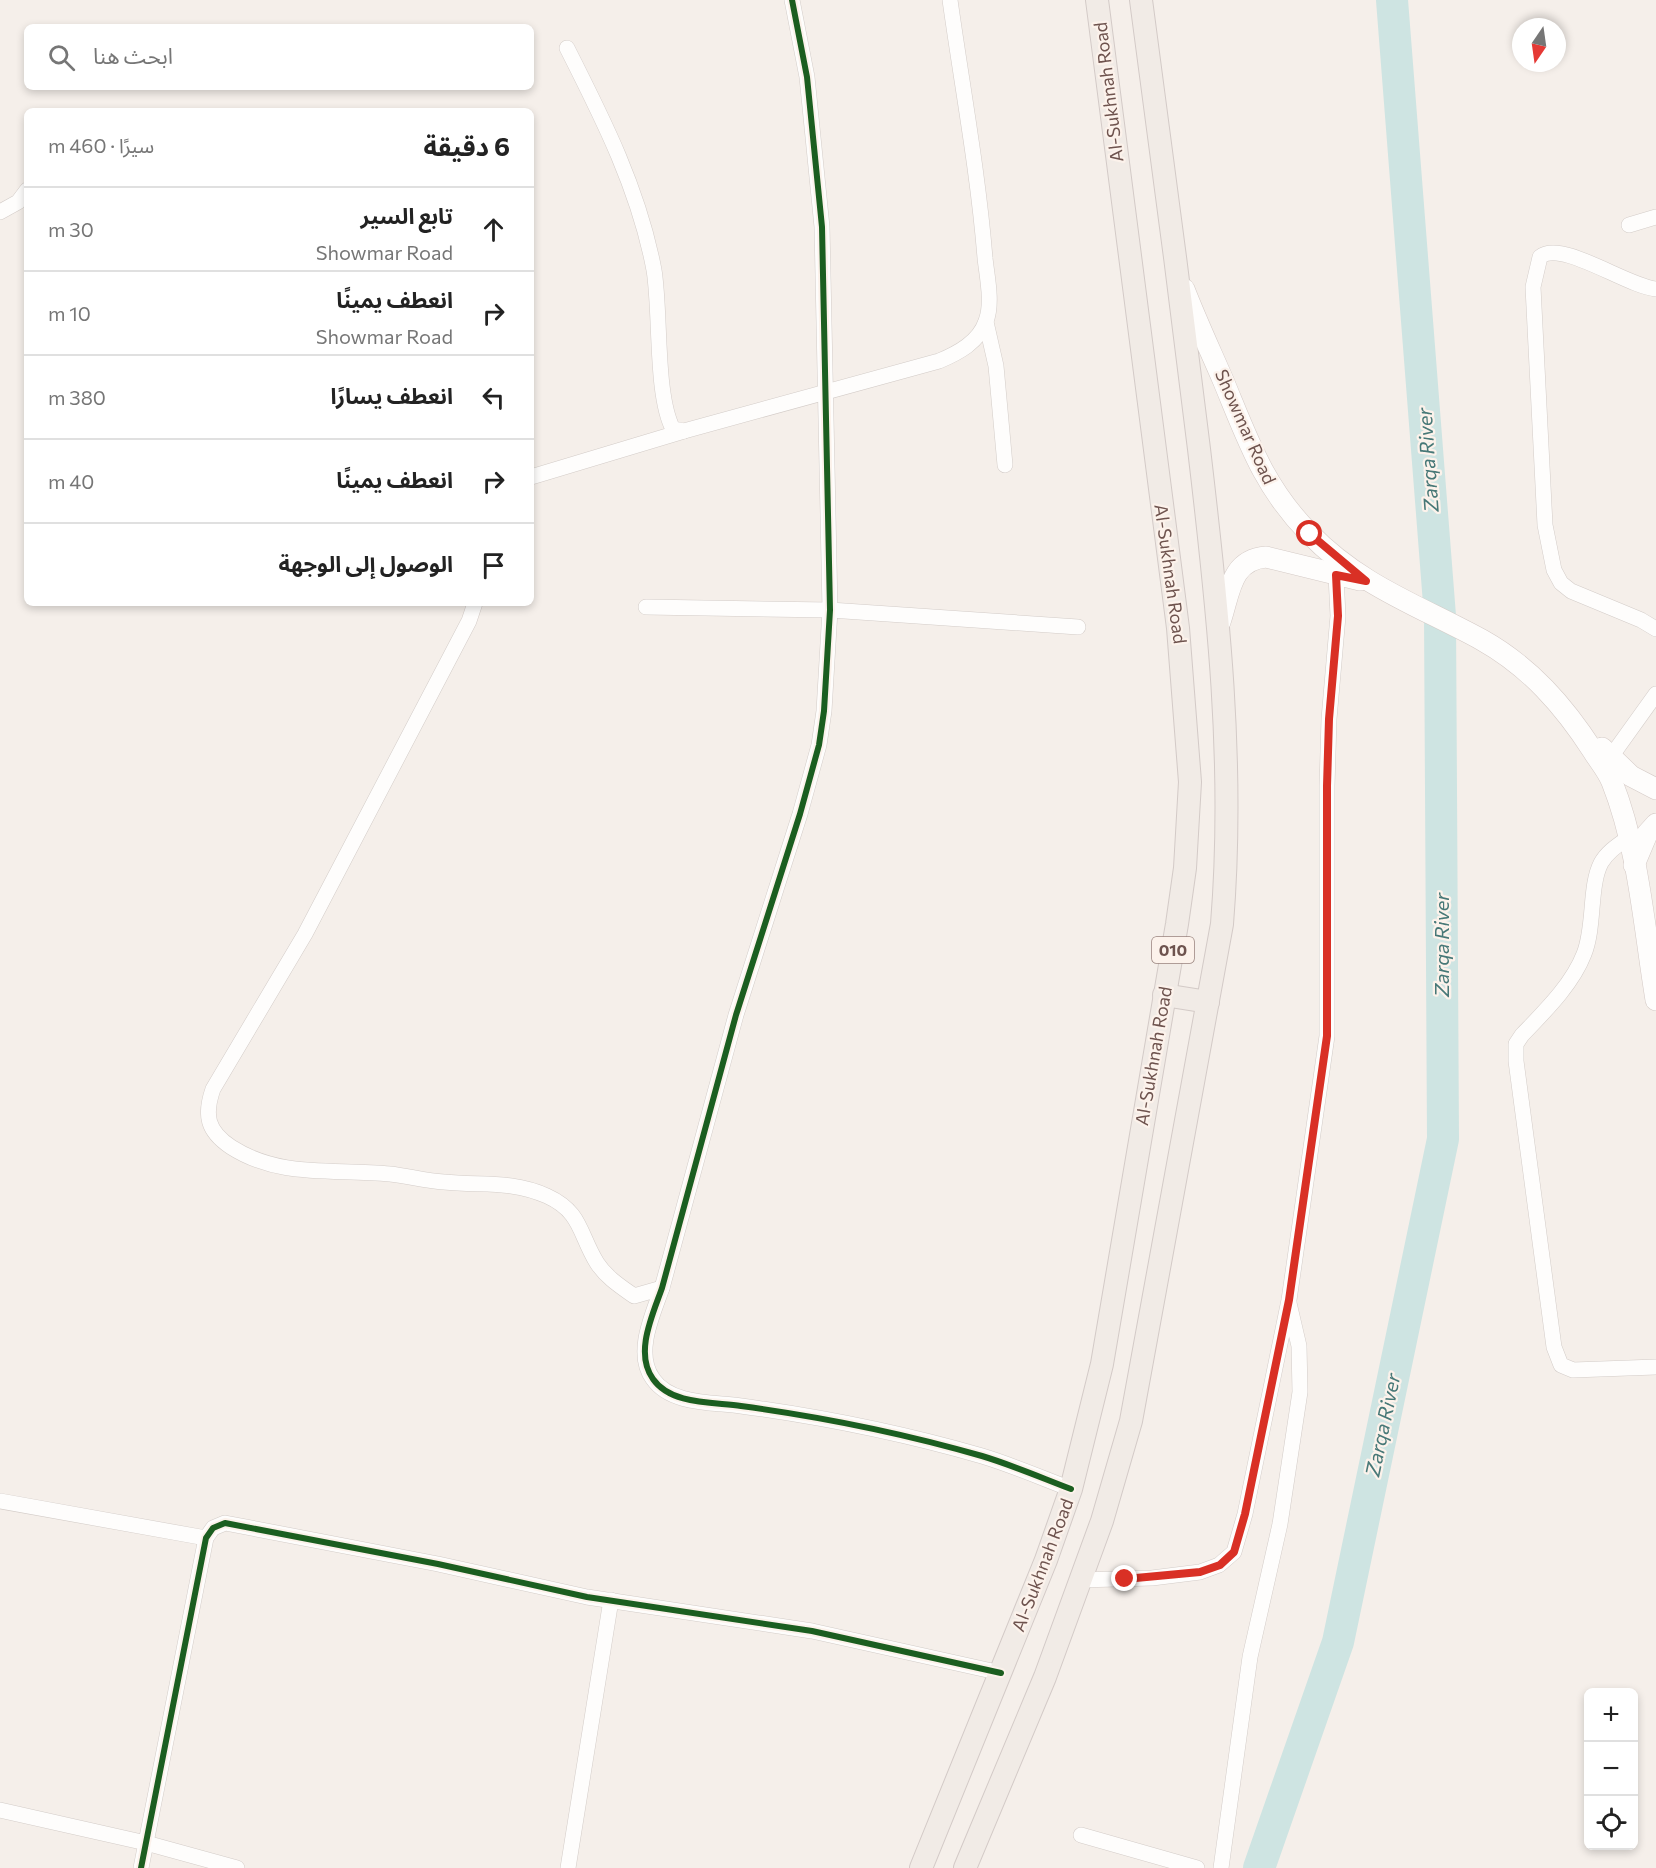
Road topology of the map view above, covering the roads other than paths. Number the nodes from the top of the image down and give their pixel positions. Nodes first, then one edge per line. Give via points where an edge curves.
1 (792, 0) edge
2 (950, 0) edge
3 (1097, 0) edge
4 (1141, 0) edge
5 (567, 48) dead end
6 (24, 194) edge
7 (0, 212) edge
8 (1656, 218) edge
9 (1629, 225) dead end
10 (1178, 276) junction
11 (1656, 289) edge
12 (986, 322) junction
13 (825, 390) junction
14 (684, 431) junction
15 (1005, 465) dead end
16 (534, 476) edge
17 (1336, 575) junction
18 (1366, 581) junction
19 (474, 606) edge
20 (646, 607) dead end
21 (830, 610) junction
22 (1220, 622) junction
23 (1078, 627) dead end
24 (1656, 629) edge
25 (1656, 694) edge
26 (1649, 716) edge
27 (1576, 726) junction
28 (1610, 758) junction
29 (1611, 780) junction
30 (1656, 789) edge
31 (1656, 802) edge
32 (1656, 824) edge
33 (1628, 838) junction
34 (1634, 865) junction
35 (1164, 995) junction
36 (1656, 1000) edge
37 (1208, 1002) junction
38 (662, 1288) junction
39 (1289, 1300) junction
40 (1656, 1367) edge
41 (1071, 1489) junction
42 (0, 1501) edge
43 (206, 1538) junction
44 (1080, 1580) junction
45 (611, 1600) junction
46 (1001, 1673) junction
47 (0, 1810) edge
48 (1081, 1835) dead end
49 (146, 1843) junction
50 (141, 1868) edge
51 (237, 1868) edge
52 (568, 1868) edge
53 (921, 1868) edge
54 (965, 1868) edge
55 (1197, 1868) edge
56 (1221, 1868) edge

1 - 13 street via 818,165
2 - 12 street via 984,235
3 - 35 main road, Al-Sukhnah Road / 010 via 1186,706 1190,782 1185,868
4 - 10 main road, 010
5 - 14 street via 602,114 637,207 654,270 669,421 673,429
6 - 7 street
8 - 9 street
10 - 18 main road, Showmar Road via 1266,479 1310,534
10 - 22 main road, 010
11 - 24 street via 1628,282 1575,256 1551,251 1540,257 1533,286 1542,496 1548,552 1554,570 1571,591
12 - 13 street via 973,342 958,353
12 - 15 street via 996,366
13 - 14 street
13 - 21 street
14 - 16 street
17 - 18 main road, Showmar Road
17 - 22 main road, Showmar Road via 1266,557 1252,558 1236,573
17 - 39 street via 1338,616 1327,786 1327,1036
18 - 27 main road, Showmar Road via 1512,658 1560,703
19 - 38 street via 304,934 213,1089 206,1108 211,1128 223,1142 244,1155 277,1167 391,1174 460,1184 492,1182 539,1193 572,1213 595,1260 618,1285 634,1296
20 - 21 street
21 - 23 street
21 - 38 street via 819,745 736,1015
22 - 37 main road, 010 via 1228,782 1227,864
25 - 26 street
26 - 28 street
27 - 28 main road, Showmar Road
27 - 29 main road, Showmar Road
28 - 30 main road, Showmar Road via 1631,776
29 - 31 main road, Showmar Road via 1624,790
29 - 33 main road, Showmar Road
32 - 34 main road via 1647,834
33 - 34 main road, Showmar Road
33 - 40 street via 1602,861 1598,871 1584,955 1563,989 1516,1044 1516,1061 1554,1347 1561,1365 1573,1370
34 - 36 main road, Showmar Road
35 - 37 main road
35 - 41 main road, Al-Sukhnah Road / 010 via 1102,1364
37 - 44 main road, 010 via 1131,1421
38 - 41 street via 649,1324 645,1358 652,1379 673,1394 690,1401 822,1417 907,1436 984,1457
39 - 44 street via 1234,1552 1220,1565 1200,1572
39 - 56 street via 1299,1346 1300,1392 1280,1524 1250,1657
41 - 46 main road, Al-Sukhnah Road / 010
42 - 43 street
43 - 45 street via 213,1528 225,1523 245,1525
43 - 49 street
44 - 54 main road, 010 via 1045,1677
45 - 46 street via 812,1631
45 - 52 street
46 - 53 main road, Al-Sukhnah Road / 010
47 - 49 street
48 - 55 street
49 - 50 street
49 - 51 street

